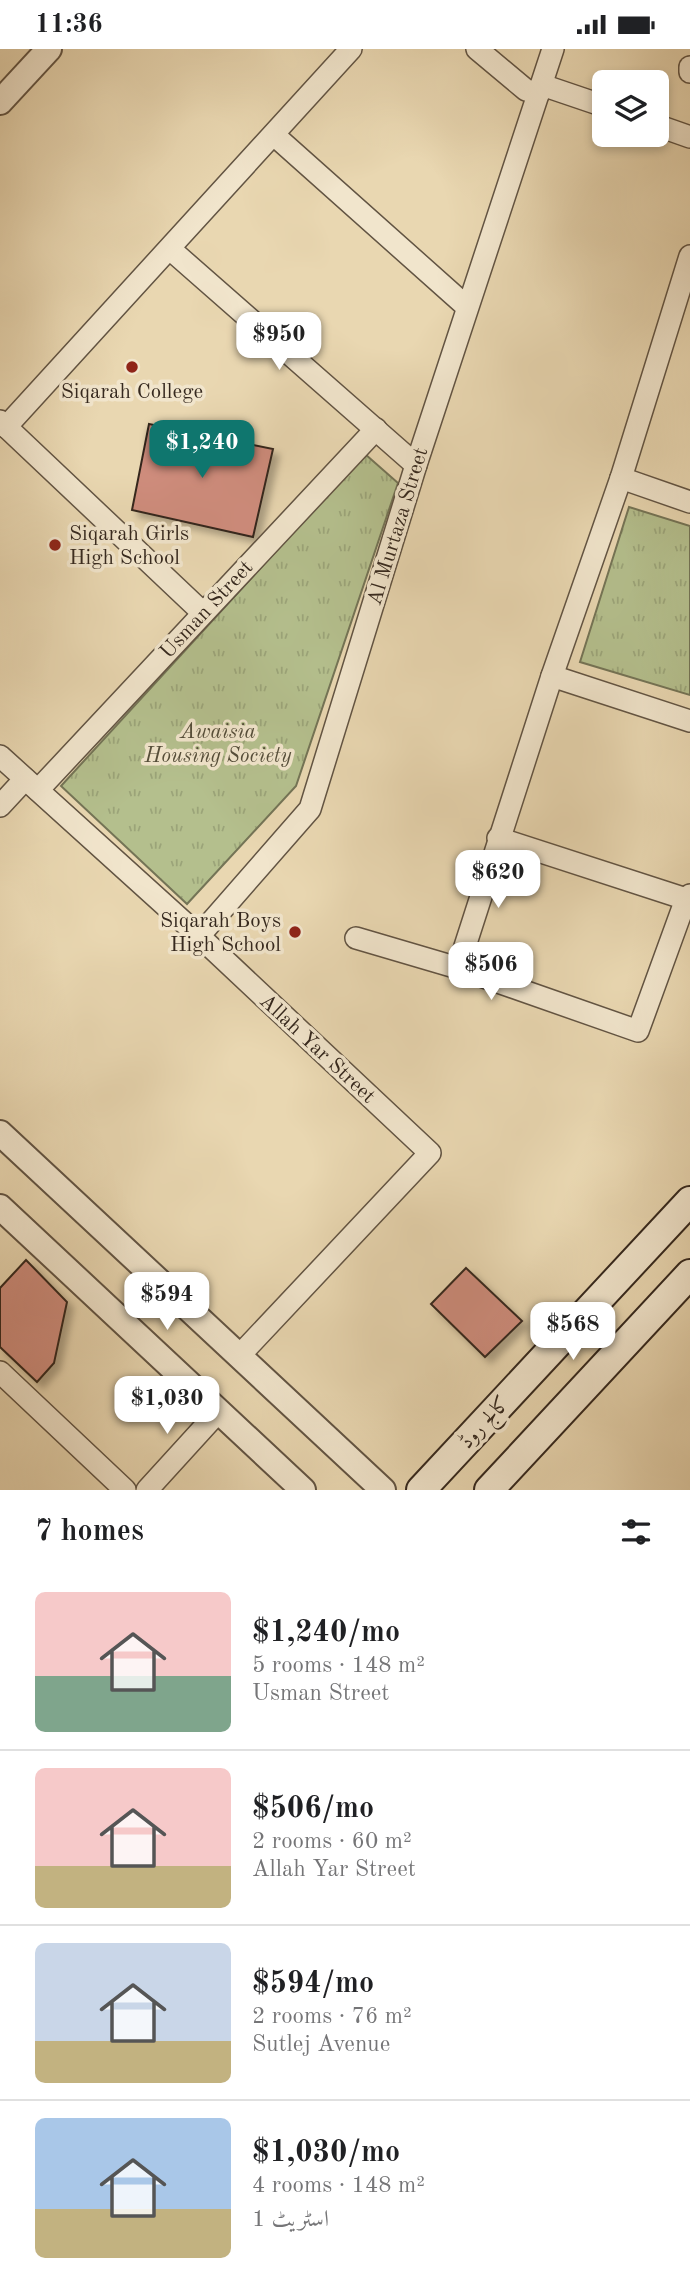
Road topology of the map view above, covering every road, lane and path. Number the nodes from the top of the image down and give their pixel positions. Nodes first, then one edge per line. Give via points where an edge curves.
1 (49, 49) edge
2 (351, 49) edge
3 (478, 49) edge
4 (553, 49) edge
5 (541, 89) junction
6 (0, 102) edge
7 (592, 103) edge
8 (669, 130) edge
9 (274, 135) junction
10 (690, 137) edge
11 (170, 249) junction
12 (690, 256) edge
13 (467, 307) junction
14 (682, 312) edge
15 (3, 424) edge
16 (376, 429) junction
17 (416, 465) junction
18 (621, 478) junction
19 (690, 502) edge
20 (203, 613) junction
21 (552, 676) junction
22 (690, 721) edge
23 (0, 756) edge
24 (31, 785) junction
25 (0, 806) edge
26 (498, 838) junction
27 (688, 897) edge
28 (199, 936) junction
29 (356, 938) dead end
30 (458, 968) junction
31 (2, 1138) edge
32 (690, 1201) edge
33 (0, 1207) edge
34 (690, 1274) edge
35 (239, 1356) junction
36 (0, 1372) edge
37 (219, 1411) junction
38 (125, 1490) edge
39 (147, 1490) edge
40 (303, 1490) edge
41 (383, 1490) edge
42 (421, 1490) edge
43 (489, 1490) edge

1 - 6 street
2 - 9 street
3 - 5 street via 526,90
4 - 5 street, Al Murtaza Street
5 - 7 street
5 - 13 street, Al Murtaza Street
8 - 10 street
9 - 11 street
9 - 13 street
11 - 15 street
11 - 16 street
12 - 14 street
13 - 17 street, Al Murtaza Street
14 - 18 street
15 - 20 street
16 - 17 street
16 - 20 street, Usman Street
17 - 28 street, Al Murtaza Street via 310,809
18 - 19 street
18 - 21 street
20 - 24 street, Usman Street
21 - 22 street
21 - 26 street
23 - 24 street, Allah Yar Street
24 - 25 street, Usman Street
24 - 28 street, Allah Yar Street
26 - 27 street
26 - 30 street
27 - 30 street via 638,1031
28 - 35 street, Allah Yar Street via 430,1153
29 - 30 street
31 - 35 street
32 - 42 main road, کالج روڈ
33 - 37 street
34 - 43 main road
35 - 41 street
36 - 38 street
37 - 39 street
37 - 40 street

